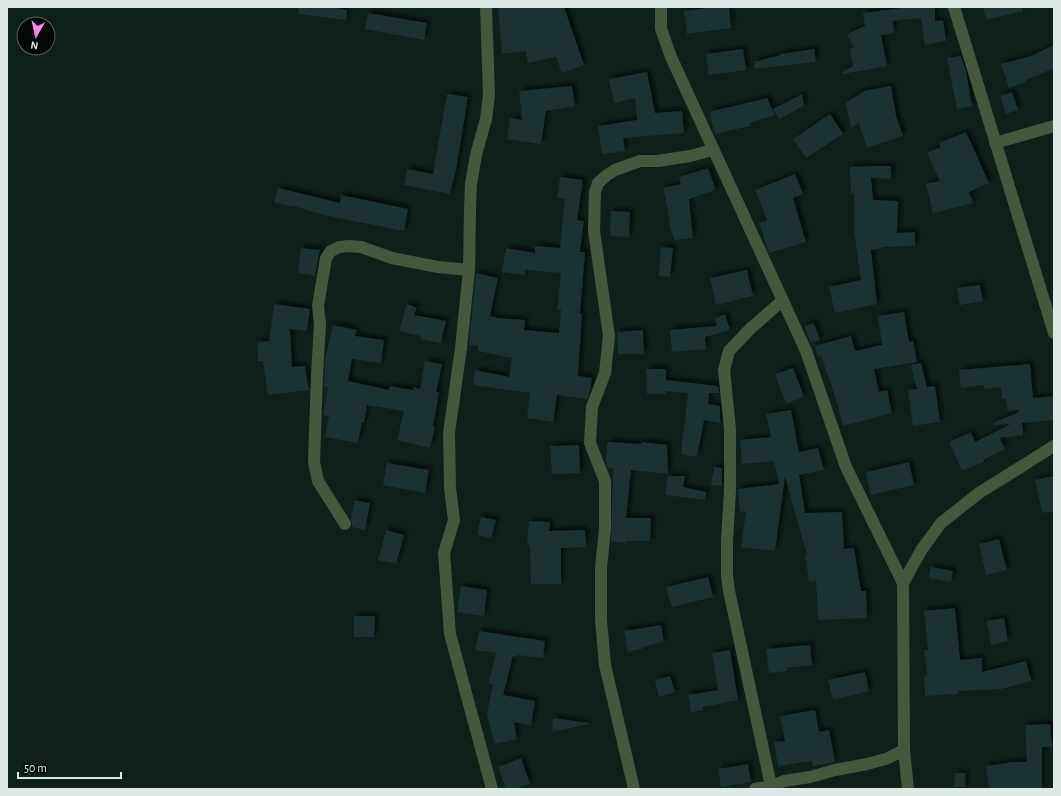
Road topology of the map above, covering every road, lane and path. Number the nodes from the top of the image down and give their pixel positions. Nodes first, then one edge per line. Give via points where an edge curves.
1 (486, 7) edge
2 (661, 7) edge
3 (954, 7) edge
4 (1054, 126) edge
5 (995, 143) junction
6 (713, 150) junction
7 (469, 270) junction
8 (782, 301) junction
9 (1054, 334) edge
10 (1054, 446) edge
11 (345, 524) dead end
12 (903, 583) junction
13 (904, 750) junction
14 (771, 786) junction
15 (492, 789) edge
16 (634, 789) edge
17 (755, 789) edge
18 (908, 789) edge

1 - 7 street via 489,95 472,184
2 - 6 street via 661,29 671,57
3 - 5 street
4 - 5 street
5 - 9 street
6 - 8 street
6 - 16 street via 658,161 640,161 607,175 598,183 595,192 594,231 609,336 605,373 592,407 590,444 605,481 605,529 600,568 601,620 605,665
7 - 11 street via 400,260 361,248 339,247 331,251 326,258 318,306 320,324 314,462 318,481
7 - 15 street via 449,433 450,488 454,520 444,553 450,634
8 - 12 street via 806,351 846,467
8 - 14 street via 729,351 724,370 730,428 727,575
10 - 12 street via 979,493 941,523 922,549
12 - 13 street
13 - 14 street via 886,759
13 - 18 street
14 - 17 street

